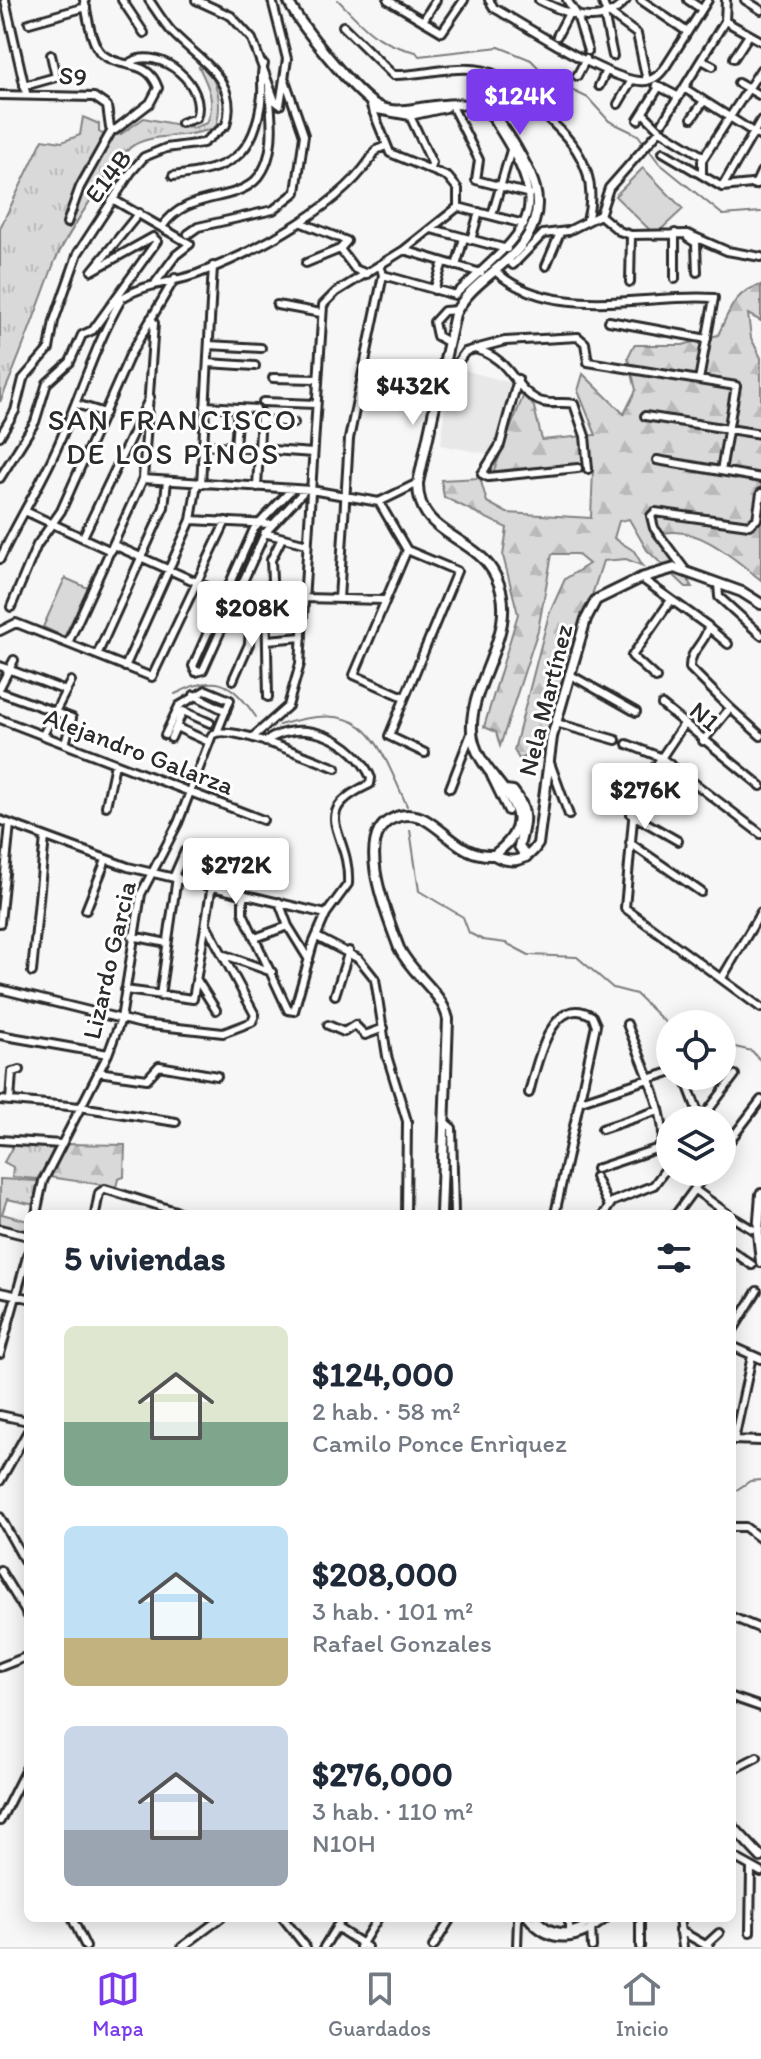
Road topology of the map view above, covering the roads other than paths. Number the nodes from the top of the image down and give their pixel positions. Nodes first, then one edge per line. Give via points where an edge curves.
1 (5, 0) edge
2 (122, 0) edge
3 (149, 0) edge
4 (196, 0) edge
5 (272, 0) edge
6 (288, 0) edge
7 (388, 0) edge
8 (407, 0) edge
9 (436, 0) edge
10 (464, 0) edge
11 (489, 0) edge
12 (539, 0) edge
13 (567, 0) edge
14 (602, 0) edge
15 (626, 0) edge
16 (641, 0) edge
17 (688, 0) edge
18 (708, 0) edge
19 (726, 0) edge
20 (745, 0) edge
21 (85, 3) edge
22 (402, 8) junction
23 (700, 8) junction
24 (761, 10) edge
25 (607, 13) junction
26 (568, 15) junction
27 (578, 18) junction
28 (423, 21) junction
29 (725, 21) junction
30 (29, 23) dead end
31 (343, 26) dead end
32 (686, 31) junction
33 (144, 33) dead end
34 (749, 35) junction
35 (557, 36) dead end
36 (761, 41) edge
37 (588, 51) dead end
38 (51, 55) dead end
39 (613, 56) dead end
40 (734, 58) dead end
41 (586, 59) junction
42 (702, 60) junction
43 (131, 62) junction
44 (264, 64) junction
45 (713, 66) dead end
46 (761, 69) edge
47 (606, 71) junction
48 (577, 76) dead end
49 (285, 80) junction
50 (642, 80) junction
51 (738, 83) dead end
52 (271, 84) junction
53 (599, 86) dead end
54 (659, 87) junction
55 (684, 88) junction
56 (25, 89) junction
57 (748, 89) junction
58 (0, 95) edge
59 (761, 96) edge
60 (679, 97) junction
61 (704, 101) junction
62 (618, 104) dead end
63 (370, 105) junction
64 (453, 108) junction
65 (410, 116) junction
66 (730, 117) junction
67 (692, 118) dead end
68 (761, 120) edge
69 (663, 122) dead end
70 (181, 123) dead end
71 (115, 129) junction
72 (660, 130) junction
73 (758, 135) edge
74 (386, 146) junction
75 (511, 150) junction
76 (663, 152) dead end
77 (704, 157) junction
78 (431, 170) junction
79 (761, 172) edge
80 (702, 174) junction
81 (173, 176) dead end
82 (758, 184) edge
83 (499, 187) junction
84 (722, 187) junction
85 (592, 190) junction
86 (530, 194) junction
87 (114, 200) junction
88 (458, 207) junction
89 (479, 212) junction
90 (139, 213) junction
91 (600, 214) junction
92 (492, 215) junction
93 (587, 221) junction
94 (67, 223) dead end
95 (302, 223) junction
96 (524, 224) junction
97 (162, 227) junction
98 (432, 229) junction
99 (560, 233) junction
100 (675, 233) junction
101 (188, 234) dead end
102 (688, 234) junction
103 (631, 235) junction
104 (468, 239) junction
105 (340, 249) junction
106 (507, 249) junction
107 (404, 250) junction
108 (761, 257) edge
109 (508, 260) junction
110 (443, 262) junction
111 (306, 263) dead end
112 (380, 265) junction
113 (213, 266) junction
114 (456, 266) junction
115 (546, 266) dead end
116 (495, 271) junction
117 (697, 272) dead end
118 (481, 273) junction
119 (367, 274) junction
120 (383, 275) junction
121 (175, 278) junction
122 (675, 279) dead end
123 (630, 282) dead end
124 (154, 285) junction
125 (434, 290) junction
126 (455, 295) junction
127 (120, 297) junction
128 (277, 305) dead end
129 (454, 309) junction
130 (321, 313) junction
131 (151, 318) junction
132 (609, 321) dead end
133 (707, 339) junction
134 (448, 342) junction
135 (209, 345) junction
136 (261, 348) dead end
137 (475, 349) junction
138 (208, 363) junction
139 (255, 366) dead end
140 (441, 377) junction
141 (273, 378) dead end
142 (317, 379) junction
143 (518, 379) junction
144 (699, 380) junction
145 (150, 396) junction
146 (263, 402) dead end
147 (76, 404) junction
148 (316, 404) junction
149 (205, 406) junction
150 (238, 408) junction
151 (105, 413) junction
152 (259, 414) junction
153 (645, 416) dead end
154 (294, 423) dead end
155 (728, 429) junction
156 (761, 434) edge
157 (0, 436) edge
158 (203, 445) junction
159 (235, 447) junction
160 (259, 449) junction
161 (313, 453) junction
162 (657, 460) dead end
163 (578, 468) dead end
164 (588, 469) dead end
165 (721, 471) junction
166 (0, 478) edge
167 (761, 478) edge
168 (143, 479) junction
169 (167, 481) junction
170 (418, 483) junction
171 (199, 484) junction
172 (257, 487) junction
173 (292, 489) junction
174 (308, 490) junction
175 (761, 493) edge
176 (346, 496) junction
177 (379, 502) junction
178 (25, 511) junction
179 (191, 520) junction
180 (226, 521) junction
181 (258, 522) junction
182 (271, 524) junction
183 (51, 525) junction
184 (254, 529) junction
185 (265, 533) junction
186 (83, 537) junction
187 (282, 538) junction
188 (307, 544) junction
189 (112, 548) junction
190 (407, 550) junction
191 (141, 558) junction
192 (0, 559) edge
193 (168, 570) junction
194 (686, 571) junction
195 (641, 578) junction
196 (196, 582) junction
197 (718, 583) junction
198 (225, 596) junction
199 (305, 598) junction
200 (234, 599) junction
201 (339, 599) junction
202 (383, 600) junction
203 (671, 600) junction
204 (270, 601) junction
205 (251, 602) junction
206 (761, 604) edge
207 (11, 607) dead end
208 (709, 628) junction
209 (0, 631) edge
210 (761, 635) edge
211 (302, 637) junction
212 (267, 640) junction
213 (68, 643) junction
214 (728, 644) dead end
215 (97, 655) junction
216 (14, 660) dead end
217 (0, 666) edge
218 (125, 667) junction
219 (9, 669) junction
220 (569, 674) junction
221 (656, 678) dead end
222 (233, 680) dead end
223 (71, 681) dead end
224 (0, 690) edge
225 (66, 691) junction
226 (194, 695) junction
227 (268, 697) dead end
228 (404, 697) junction
229 (662, 705) dead end
230 (730, 708) junction
231 (54, 711) junction
232 (226, 711) junction
233 (636, 712) dead end
234 (0, 719) edge
235 (210, 723) dead end
236 (556, 723) junction
237 (684, 724) junction
238 (176, 727) junction
239 (218, 730) junction
240 (472, 731) junction
241 (43, 735) junction
242 (761, 736) edge
243 (253, 737) junction
244 (616, 740) dead end
245 (703, 741) junction
246 (209, 742) junction
247 (265, 742) junction
248 (65, 744) junction
249 (627, 744) dead end
250 (425, 753) dead end
251 (548, 757) junction
252 (660, 757) junction
253 (115, 764) junction
254 (336, 768) dead end
255 (490, 772) junction
256 (761, 786) edge
257 (450, 788) dead end
258 (505, 790) junction
259 (187, 792) junction
260 (106, 806) dead end
261 (508, 811) dead end
262 (631, 814) junction
263 (569, 815) dead end
264 (0, 820) edge
265 (263, 820) dead end
266 (10, 824) junction
267 (761, 834) edge
268 (45, 837) junction
269 (678, 841) dead end
270 (630, 843) junction
271 (185, 851) dead end
272 (494, 855) junction
273 (526, 857) junction
274 (106, 860) junction
275 (151, 872) junction
276 (176, 877) junction
277 (212, 885) junction
278 (701, 892) dead end
279 (243, 893) junction
280 (279, 902) junction
281 (86, 910) dead end
282 (761, 912) edge
283 (326, 914) junction
284 (0, 923) edge
285 (206, 924) junction
286 (288, 926) junction
287 (132, 936) junction
288 (317, 937) junction
289 (255, 938) junction
290 (167, 943) junction
291 (349, 951) junction
292 (225, 955) junction
293 (309, 960) junction
294 (32, 972) dead end
295 (272, 972) junction
296 (722, 978) junction
297 (197, 980) junction
298 (0, 989) edge
299 (125, 990) junction
300 (335, 995) dead end
301 (160, 996) junction
302 (761, 1008) edge
303 (216, 1010) dead end
304 (121, 1019) junction
305 (627, 1024) dead end
306 (328, 1025) dead end
307 (384, 1028) junction
308 (0, 1035) edge
309 (108, 1054) junction
310 (20, 1070) dead end
311 (98, 1072) junction
312 (217, 1076) dead end
313 (656, 1076) edge
314 (647, 1079) junction
315 (724, 1090) edge
316 (529, 1093) dead end
317 (0, 1100) edge
318 (761, 1100) edge
319 (10, 1101) junction
320 (581, 1101) junction
321 (657, 1106) edge
322 (712, 1106) edge
323 (80, 1107) junction
324 (656, 1111) edge
325 (176, 1122) dead end
326 (446, 1123) junction
327 (602, 1129) dead end
328 (736, 1132) edge
329 (0, 1140) edge
330 (61, 1144) junction
331 (656, 1149) edge
332 (656, 1182) edge
333 (698, 1186) edge
334 (695, 1190) junction
335 (761, 1194) edge
336 (608, 1204) junction
337 (37, 1210) edge
338 (96, 1210) edge
339 (172, 1210) edge
340 (406, 1210) edge
341 (441, 1210) edge
342 (454, 1210) edge
343 (556, 1210) edge
344 (606, 1210) edge
345 (680, 1210) edge
346 (723, 1210) edge
347 (736, 1219) edge
348 (0, 1229) edge
349 (752, 1229) dead end
350 (24, 1235) edge
351 (736, 1253) edge
352 (756, 1264) edge
353 (24, 1270) edge
354 (757, 1291) dead end
355 (0, 1292) edge
356 (18, 1296) junction
357 (24, 1297) edge
358 (736, 1325) edge
359 (736, 1348) edge
360 (0, 1354) edge
361 (752, 1356) junction
362 (761, 1359) edge
363 (0, 1415) edge
364 (24, 1420) edge
365 (736, 1427) edge
366 (24, 1438) edge
367 (736, 1440) edge
368 (761, 1441) edge
369 (0, 1481) edge
370 (0, 1517) edge
371 (736, 1527) edge
372 (761, 1539) edge
373 (24, 1555) edge
374 (0, 1570) edge
375 (24, 1609) edge
376 (736, 1619) edge
377 (761, 1629) edge
378 (24, 1658) edge
379 (0, 1667) edge
380 (736, 1698) edge
381 (761, 1707) edge
382 (757, 1757) dead end
383 (736, 1768) edge
384 (24, 1773) edge
385 (0, 1821) edge
386 (736, 1830) edge
387 (761, 1857) edge
388 (736, 1859) edge
389 (751, 1868) junction
390 (761, 1872) edge
391 (74, 1922) edge
392 (216, 1922) edge
393 (286, 1922) edge
394 (339, 1922) edge
395 (376, 1922) edge
396 (449, 1922) edge
397 (518, 1922) edge
398 (531, 1922) edge
399 (540, 1922) edge
400 (569, 1922) edge
401 (640, 1922) edge
402 (679, 1922) edge
403 (593, 1923) edge
404 (336, 1927) junction
405 (679, 1930) junction
406 (750, 1932) dead end
407 (569, 1933) junction
408 (719, 1933) dead end
409 (554, 1935) junction
410 (184, 1946) edge
411 (363, 1946) edge
412 (708, 1946) edge
413 (86, 1947) edge
414 (306, 1947) edge
415 (324, 1947) edge
416 (433, 1947) edge
417 (517, 1947) edge
418 (553, 1947) edge
419 (592, 1947) edge
420 (640, 1947) edge
421 (683, 1947) edge

1 - 56 street
2 - 33 street
3 - 87 street, E14B via 169,29 218,77 229,116 212,140 144,157
4 - 44 street via 235,19
5 - 49 street via 286,50
6 - 63 main road
7 - 22 street
8 - 22 street
9 - 28 street
10 - 28 street via 442,32
11 - 41 street via 494,8
12 - 26 street
13 - 27 street
14 - 25 street
15 - 25 street
16 - 32 street
17 - 23 street
18 - 23 street
19 - 29 street
20 - 24 street
21 - 30 street
21 - 43 street via 102,53
22 - 28 street
23 - 32 street
25 - 27 street
25 - 39 street
25 - 50 street via 637,34
26 - 27 street
26 - 35 street
27 - 37 street
29 - 34 street
29 - 42 street
31 - 85 street via 393,75 474,70 498,76 579,151
32 - 50 street via 666,66
34 - 36 street
34 - 40 street
38 - 56 street via 56,77
41 - 47 street
41 - 48 street
42 - 45 street
42 - 55 street
43 - 70 street via 162,62 185,79 200,109 196,118
43 - 71 street via 149,72 158,88 150,103
44 - 52 street
44 - 81 street via 256,125 247,148 217,169
46 - 57 street
47 - 50 street
47 - 53 street
49 - 52 street via 280,105
49 - 101 street via 304,135 296,192 279,208
50 - 54 street
50 - 62 street
51 - 57 street
52 - 97 street via 270,150 261,176 246,190 186,206
54 - 60 street
54 - 72 street via 641,117
55 - 60 street
55 - 61 street
56 - 58 street, S9
56 - 71 street, S9 via 103,101
57 - 59 street
57 - 66 street
60 - 69 street
61 - 66 street
61 - 67 street
63 - 65 street
63 - 74 street
63 - 109 main road via 396,111 459,101 500,120 531,175 537,199 532,228
64 - 65 street
64 - 75 street via 487,115
64 - 83 street via 479,160 476,180
65 - 78 street
66 - 73 street
66 - 77 street
68 - 73 street
71 - 94 street via 80,187
72 - 77 street
72 - 91 street via 609,188
73 - 84 street
74 - 78 street via 394,156
74 - 95 street
75 - 83 street
75 - 86 street
76 - 80 street
77 - 80 street
78 - 88 street via 454,182
79 - 82 street
80 - 84 street
82 - 84 street
83 - 86 street
83 - 92 street
85 - 91 street
85 - 93 street
86 - 96 street
87 - 90 street
87 - 157 street, E14B via 85,238 49,349 23,379 15,411
88 - 89 street
88 - 98 street
89 - 92 street
89 - 104 street
90 - 97 street
90 - 127 street via 92,270 157,237
91 - 93 street
91 - 103 street
92 - 96 street
93 - 99 street
95 - 105 street via 346,239
95 - 113 street
96 - 106 street
97 - 124 street via 190,244
98 - 104 street
98 - 107 street
99 - 109 street via 543,234 520,261 512,265
99 - 115 street
100 - 102 street
100 - 103 street
100 - 122 street
102 - 108 street via 727,251
102 - 117 street via 696,243
103 - 123 street
104 - 106 street
104 - 114 street
105 - 111 street
105 - 119 street via 355,269
106 - 118 street
107 - 110 street
107 - 112 street
109 - 116 main road
110 - 114 street
110 - 125 street
112 - 119 street
112 - 120 street
113 - 121 street
113 - 135 street
114 - 118 street
116 - 129 main road
116 - 133 street via 551,297 581,301 713,298
118 - 126 street
119 - 130 street via 331,296
120 - 125 street
120 - 176 street via 353,416
121 - 124 street
121 - 131 street
124 - 127 street
125 - 126 street
126 - 129 street
127 - 147 street
127 - 166 street via 93,330 82,335 64,370 44,388 35,422
128 - 130 street
129 - 134 main road
129 - 134 street via 441,313 434,325 439,338
130 - 142 street
131 - 145 street
131 - 151 street
132 - 133 street
133 - 144 street
134 - 140 main road
135 - 136 street
135 - 138 street
137 - 140 street via 467,350 448,376
137 - 143 street via 495,358
137 - 144 street via 505,341 578,337 585,343 588,362
138 - 139 street
138 - 149 street
140 - 170 main road
141 - 142 street
142 - 148 street
143 - 163 street via 500,445 482,474
143 - 164 street via 538,401 574,404 585,436
144 - 155 street via 736,386
145 - 168 street
145 - 186 street
146 - 148 street
147 - 151 street
147 - 178 street
148 - 161 street
149 - 150 street
149 - 158 street
150 - 152 street
150 - 159 street
151 - 183 street
152 - 154 street
152 - 160 street
153 - 155 street
155 - 156 street
155 - 165 street
158 - 159 street
158 - 171 street
159 - 160 street
160 - 161 street
160 - 172 street
161 - 174 street
162 - 165 street
165 - 167 street
168 - 169 street
168 - 189 street
169 - 171 street
169 - 191 street via 164,507
170 - 177 street
170 - 240 main road via 425,515 484,559 502,594 502,623
171 - 172 street
171 - 179 street
172 - 173 street
173 - 174 street
173 - 181 street
174 - 176 street
174 - 182 street
174 - 188 street
175 - 194 street via 757,519 749,525 655,512 651,516
176 - 177 street
176 - 201 street
177 - 190 street
178 - 183 street
178 - 192 street
179 - 180 street
179 - 193 street
180 - 181 street
180 - 196 street
181 - 182 street
181 - 184 street
182 - 185 street
183 - 186 street
183 - 207 street
184 - 185 street
184 - 198 street
185 - 187 street
185 - 200 street
186 - 189 street
187 - 188 street
187 - 204 street via 271,560
188 - 199 street
189 - 191 street
189 - 213 street
190 - 202 street
190 - 228 street via 457,573
191 - 193 street
191 - 215 street
193 - 196 street
193 - 218 street
194 - 195 main road, Nela Martínez via 666,569
194 - 197 main road, Nela Martínez
195 - 203 street
195 - 220 main road, Nela Martínez via 593,602
196 - 198 street
196 - 218 street via 154,676
197 - 206 main road, Nela Martínez
197 - 210 street via 719,597
198 - 200 street
198 - 200 street via 193,666 196,672 203,670
199 - 201 street
199 - 204 street
199 - 211 street
200 - 205 street
201 - 202 street
202 - 228 street via 354,675
203 - 208 street
203 - 221 street via 632,656
204 - 205 street
204 - 212 street
205 - 222 street via 250,640
208 - 214 street
208 - 230 street via 690,657 690,668
209 - 213 street via 15,622
211 - 212 street
211 - 243 street via 293,697
212 - 227 street
213 - 215 street
215 - 218 street
216 - 219 street
217 - 219 street
219 - 224 street
219 - 225 street
220 - 233 street
220 - 236 main road, Nela Martínez
223 - 225 street
224 - 231 street
225 - 231 street
226 - 232 street
226 - 232 street via 206,690 222,695 230,700
226 - 238 street via 179,706 168,737
228 - 250 street via 389,736
229 - 237 street, N1
230 - 242 street
230 - 245 street
231 - 241 street
231 - 248 street via 73,720
232 - 239 street, Lizardo Garcia
234 - 241 street, Alejandro Galarza
235 - 238 street via 183,711
236 - 244 street
236 - 251 main road, Nela Martínez
237 - 245 street, N1
237 - 252 street
238 - 246 street
239 - 243 street
239 - 246 street, Lizardo Garcia
240 - 255 main road via 480,760
240 - 257 street
241 - 248 street, Alejandro Galarza
243 - 247 street
245 - 256 street, N1
246 - 259 street, Lizardo Garcia
247 - 254 street
247 - 283 street via 293,731 333,738 355,755 371,778 370,784 345,795 336,806 348,884
248 - 253 street, Alejandro Galarza
249 - 252 street
251 - 263 street
251 - 273 main road, Nela Martínez via 538,844
252 - 262 street via 635,797
252 - 267 street
253 - 259 street, Alejandro Galarza
253 - 260 street
255 - 258 main road
255 - 261 street
258 - 272 main road via 518,823 512,840
258 - 273 main road via 513,791 525,810 519,846
259 - 265 street, Alejandro Galarza
259 - 275 street, Lizardo Garcia via 178,823
262 - 269 street
262 - 270 street
264 - 266 street
266 - 268 street
266 - 284 street
268 - 274 street
268 - 294 street
270 - 278 street
270 - 296 street via 624,904
271 - 276 street
272 - 273 main road via 510,861
272 - 326 main road via 461,848 411,815 385,823 372,847 399,948 447,1012
274 - 275 street
274 - 281 street
275 - 276 street
275 - 287 street, Lizardo Garcia
276 - 277 street
276 - 290 street
277 - 279 street
277 - 285 street
279 - 280 street
279 - 289 street via 243,913
280 - 283 street
280 - 286 street
282 - 296 street
283 - 288 street
285 - 292 street
285 - 297 street
286 - 289 street
286 - 293 street
287 - 290 street
287 - 299 street, Lizardo Garcia
288 - 291 street
288 - 293 street
289 - 295 street
290 - 301 street
291 - 300 street
291 - 307 street via 375,979
292 - 295 street
292 - 304 street via 255,1018 223,1033
293 - 295 street via 291,1012
296 - 302 street
297 - 301 street via 193,999
297 - 303 street
298 - 304 street
299 - 301 street
299 - 304 street, Lizardo Garcia
304 - 309 street, Lizardo Garcia
305 - 314 street
306 - 307 street via 344,1032 355,1025 365,1035
307 - 340 street via 407,1121
308 - 309 street
309 - 311 street, Lizardo Garcia
310 - 319 street via 12,1072
311 - 312 street via 147,1079 159,1066
311 - 323 street, Lizardo Garcia
313 - 314 street
314 - 320 street
314 - 321 street
315 - 322 street
316 - 320 street via 554,1025 562,1015 586,1012 596,1025
317 - 319 street
318 - 328 street
319 - 323 street
320 - 343 street
323 - 325 street
323 - 330 street, Lizardo Garcia
324 - 327 street
326 - 341 main road
326 - 342 street via 452,1128
329 - 330 street
330 - 337 street, Lizardo Garcia via 43,1181
331 - 336 street via 595,1173
332 - 336 street
333 - 334 street
334 - 345 street
334 - 346 street
335 - 352 main road
336 - 344 street
338 - 339 street via 105,1189
347 - 349 street
348 - 350 street
351 - 352 street
353 - 356 street
354 - 358 street
355 - 356 street
356 - 357 street
356 - 360 street
359 - 361 street
361 - 362 street
361 - 365 street
363 - 364 street
366 - 369 street
367 - 368 street
370 - 373 street
371 - 372 street
374 - 375 street
376 - 377 street
378 - 379 street
380 - 381 street
382 - 383 street
384 - 385 street
386 - 387 main road
388 - 389 street
389 - 390 street
389 - 406 street
391 - 413 street
392 - 410 street
393 - 414 street
394 - 404 street
395 - 411 street
396 - 416 street
397 - 417 street
398 - 409 street
399 - 409 street
400 - 407 street
401 - 420 street
402 - 405 street
403 - 407 street
403 - 409 street via 572,1938
403 - 419 street
404 - 411 street
404 - 415 street
405 - 412 street
405 - 421 street
407 - 409 street
408 - 412 street
409 - 418 street

